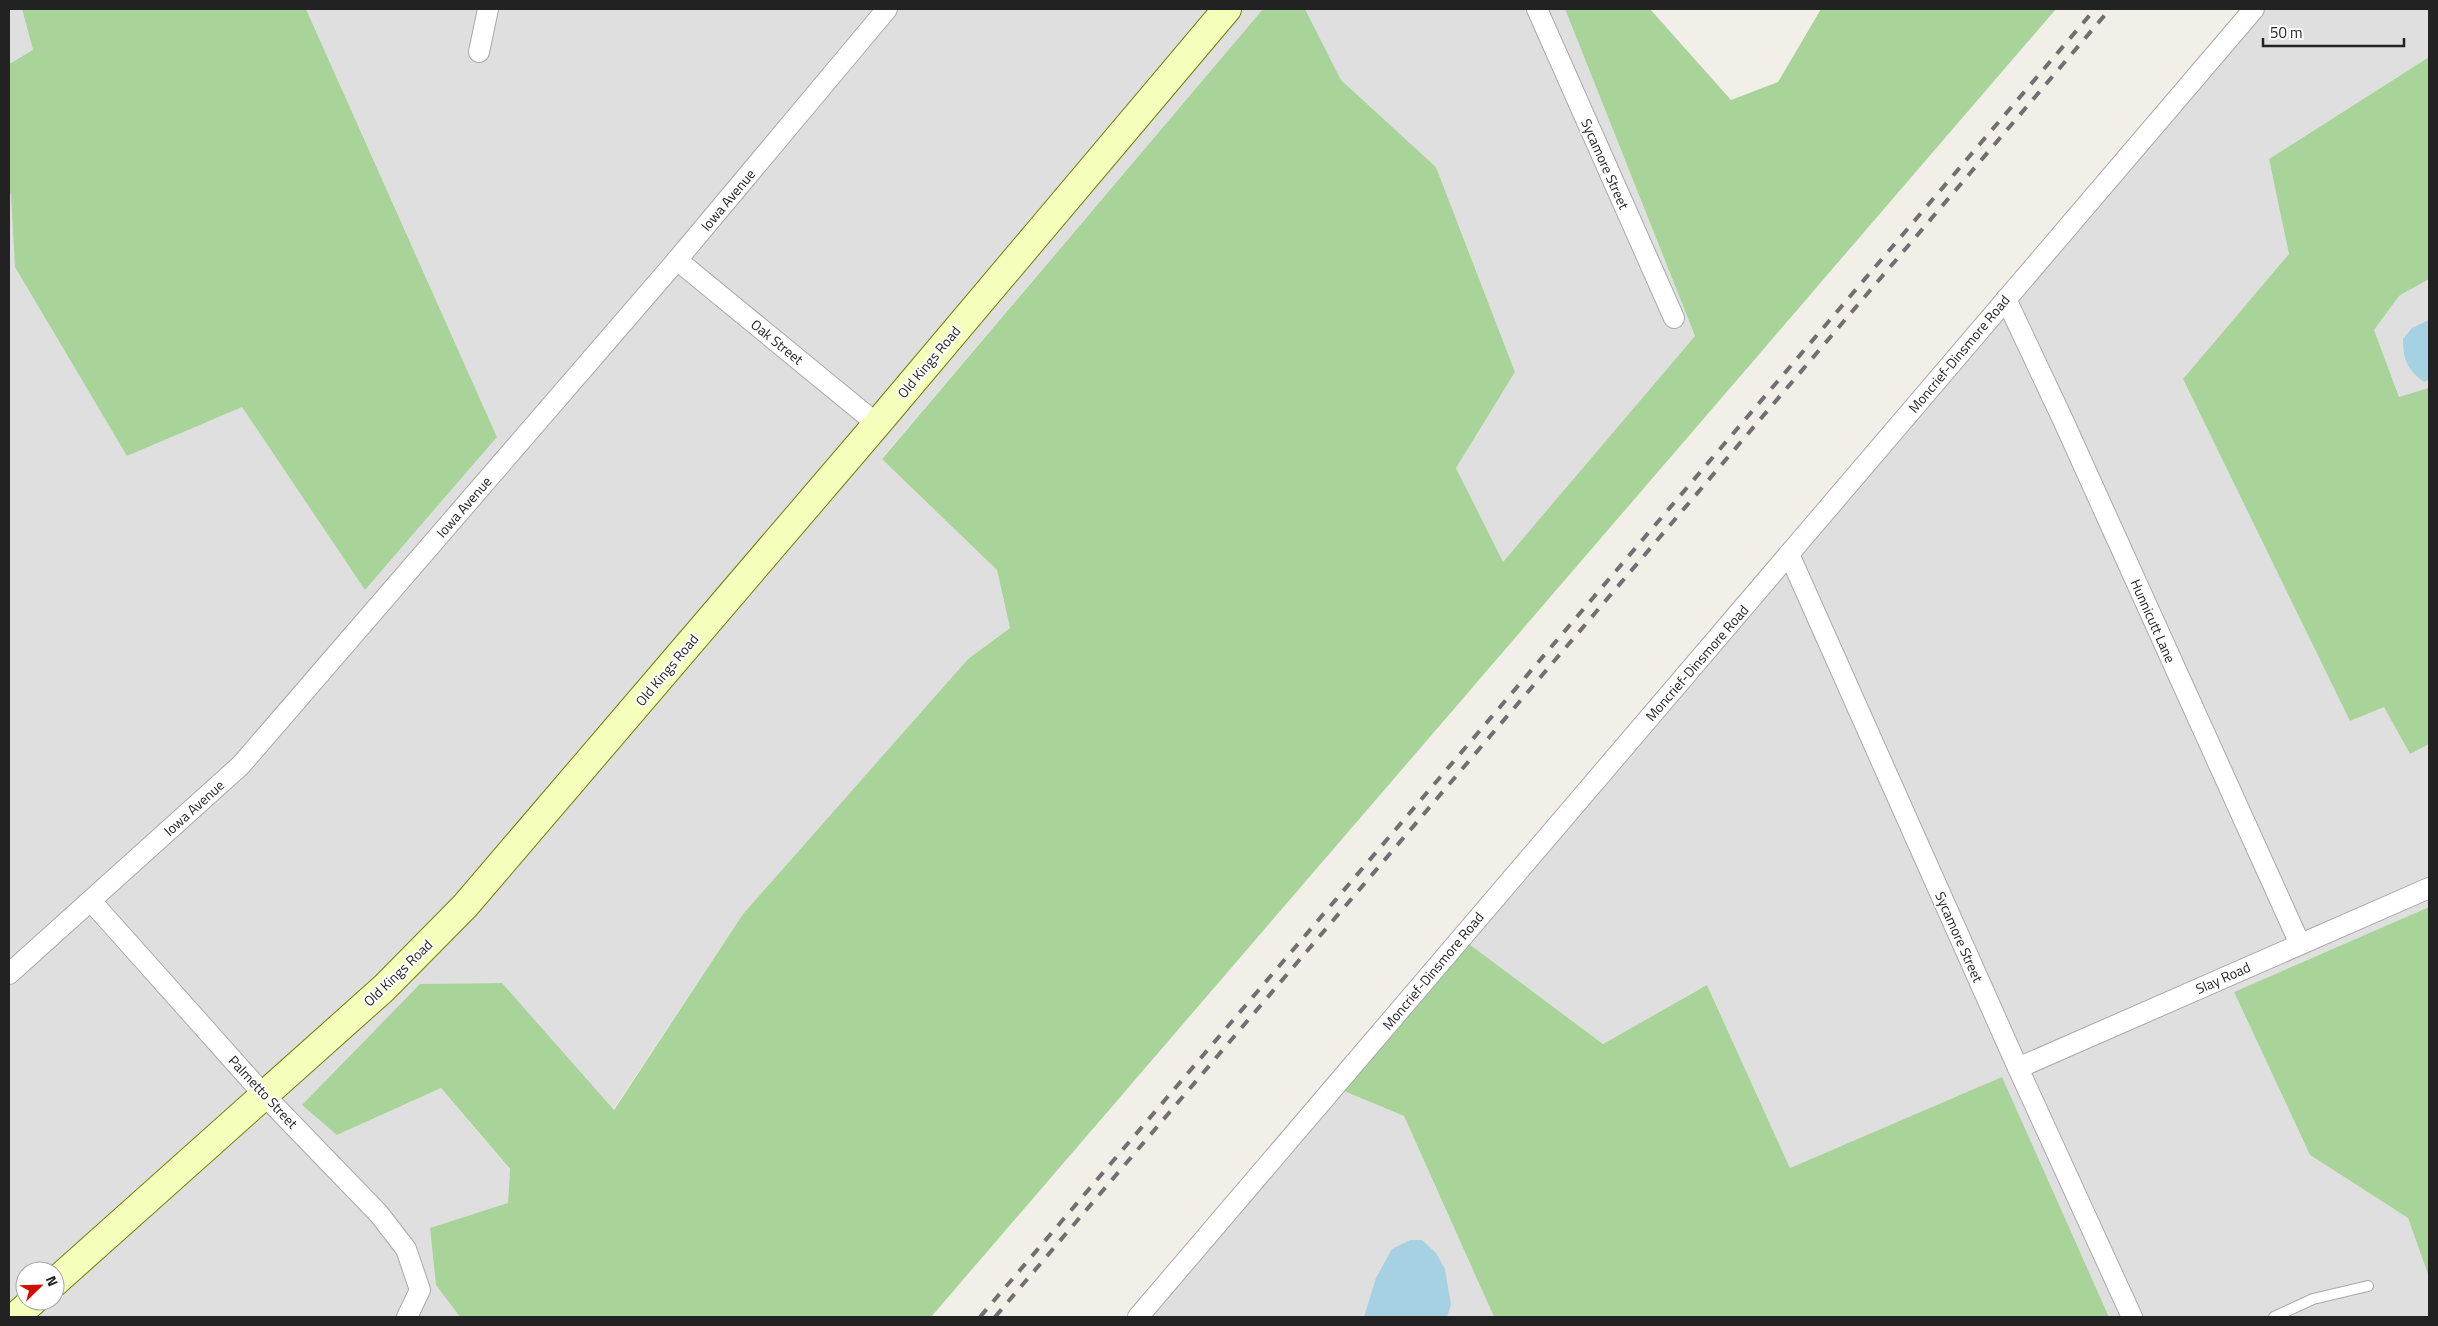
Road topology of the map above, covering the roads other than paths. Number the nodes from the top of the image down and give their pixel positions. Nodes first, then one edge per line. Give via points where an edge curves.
1 (488, 9) edge
2 (887, 9) edge
3 (1227, 9) edge
4 (1537, 9) edge
5 (2254, 9) edge
6 (479, 52) dead end
7 (677, 260) junction
8 (2006, 299) junction
9 (1674, 318) dead end
10 (877, 424) junction
11 (1789, 554) junction
12 (2429, 888) edge
13 (91, 901) junction
14 (2300, 944) junction
15 (9, 974) edge
16 (2018, 1068) junction
17 (266, 1096) junction
18 (65, 1273) edge
19 (2368, 1286) dead end
20 (407, 1317) edge
21 (1138, 1317) edge
22 (2132, 1317) edge
23 (2274, 1317) edge

1 - 6 street
2 - 7 street, Iowa Avenue
3 - 10 street, Old Kings Road
4 - 9 street, Sycamore Street
5 - 8 street, Moncrief-Dinsmore Road
7 - 10 street, Oak Street
7 - 13 street, Iowa Avenue via 241,765
8 - 11 street, Moncrief-Dinsmore Road
8 - 14 street, Hunnicutt Lane
10 - 17 street, Old Kings Road via 465,906 384,988
11 - 16 street, Sycamore Street
11 - 21 street, Moncrief-Dinsmore Road
12 - 14 street, Slay Road
13 - 15 street, Iowa Avenue
13 - 17 street, Palmetto Street
14 - 16 street, Slay Road
16 - 22 street, Sycamore Street
17 - 18 street, Old Kings Road
17 - 20 street, Palmetto Street via 379,1214 406,1249 420,1290
19 - 23 lane via 2313,1299

